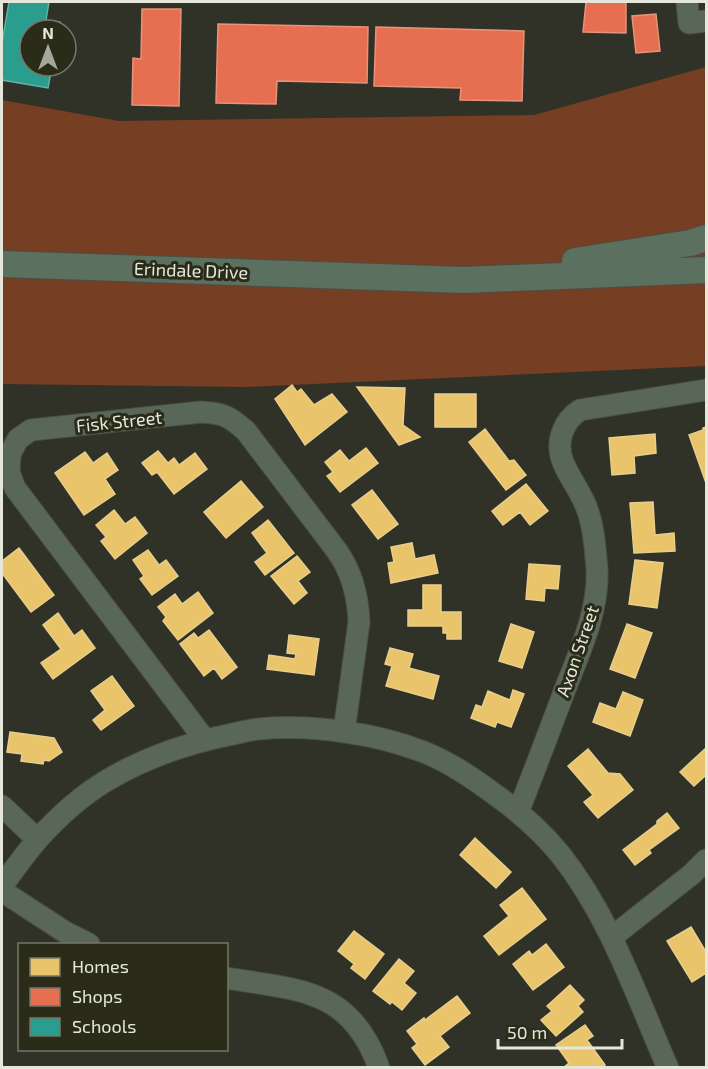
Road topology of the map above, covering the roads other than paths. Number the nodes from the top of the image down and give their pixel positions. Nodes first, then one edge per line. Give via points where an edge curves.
1 (687, 2) edge
2 (706, 21) edge
3 (706, 238) edge
4 (2, 264) edge
5 (706, 270) edge
6 (380, 277) junction
7 (706, 390) edge
8 (344, 732) junction
9 (205, 740) junction
10 (2, 806) edge
11 (518, 812) junction
12 (38, 839) junction
13 (706, 860) edge
14 (2, 886) edge
15 (2, 891) edge
16 (612, 937) junction
17 (85, 943) edge
18 (228, 978) edge
19 (379, 1068) edge
20 (668, 1068) edge

1 - 2 street via 689,23
3 - 6 main road, Erindale Drive via 592,259
4 - 6 main road, Erindale Drive
5 - 6 main road, Erindale Drive via 464,280
7 - 11 street, Axon Street via 580,410 564,425 560,443 563,461 587,508 595,540 596,590 585,638
8 - 9 street via 268,728
8 - 9 street, Fisk Street via 359,622 354,583 344,561 246,431 218,413 201,412 31,430 18,439 10,454 9,472 15,489
8 - 11 street via 424,752 468,774
9 - 12 street via 148,758 105,782
10 - 12 street
11 - 16 street via 559,852
12 - 14 street
13 - 16 street
15 - 17 street
16 - 20 street
18 - 19 street via 304,992 328,1001 358,1027

